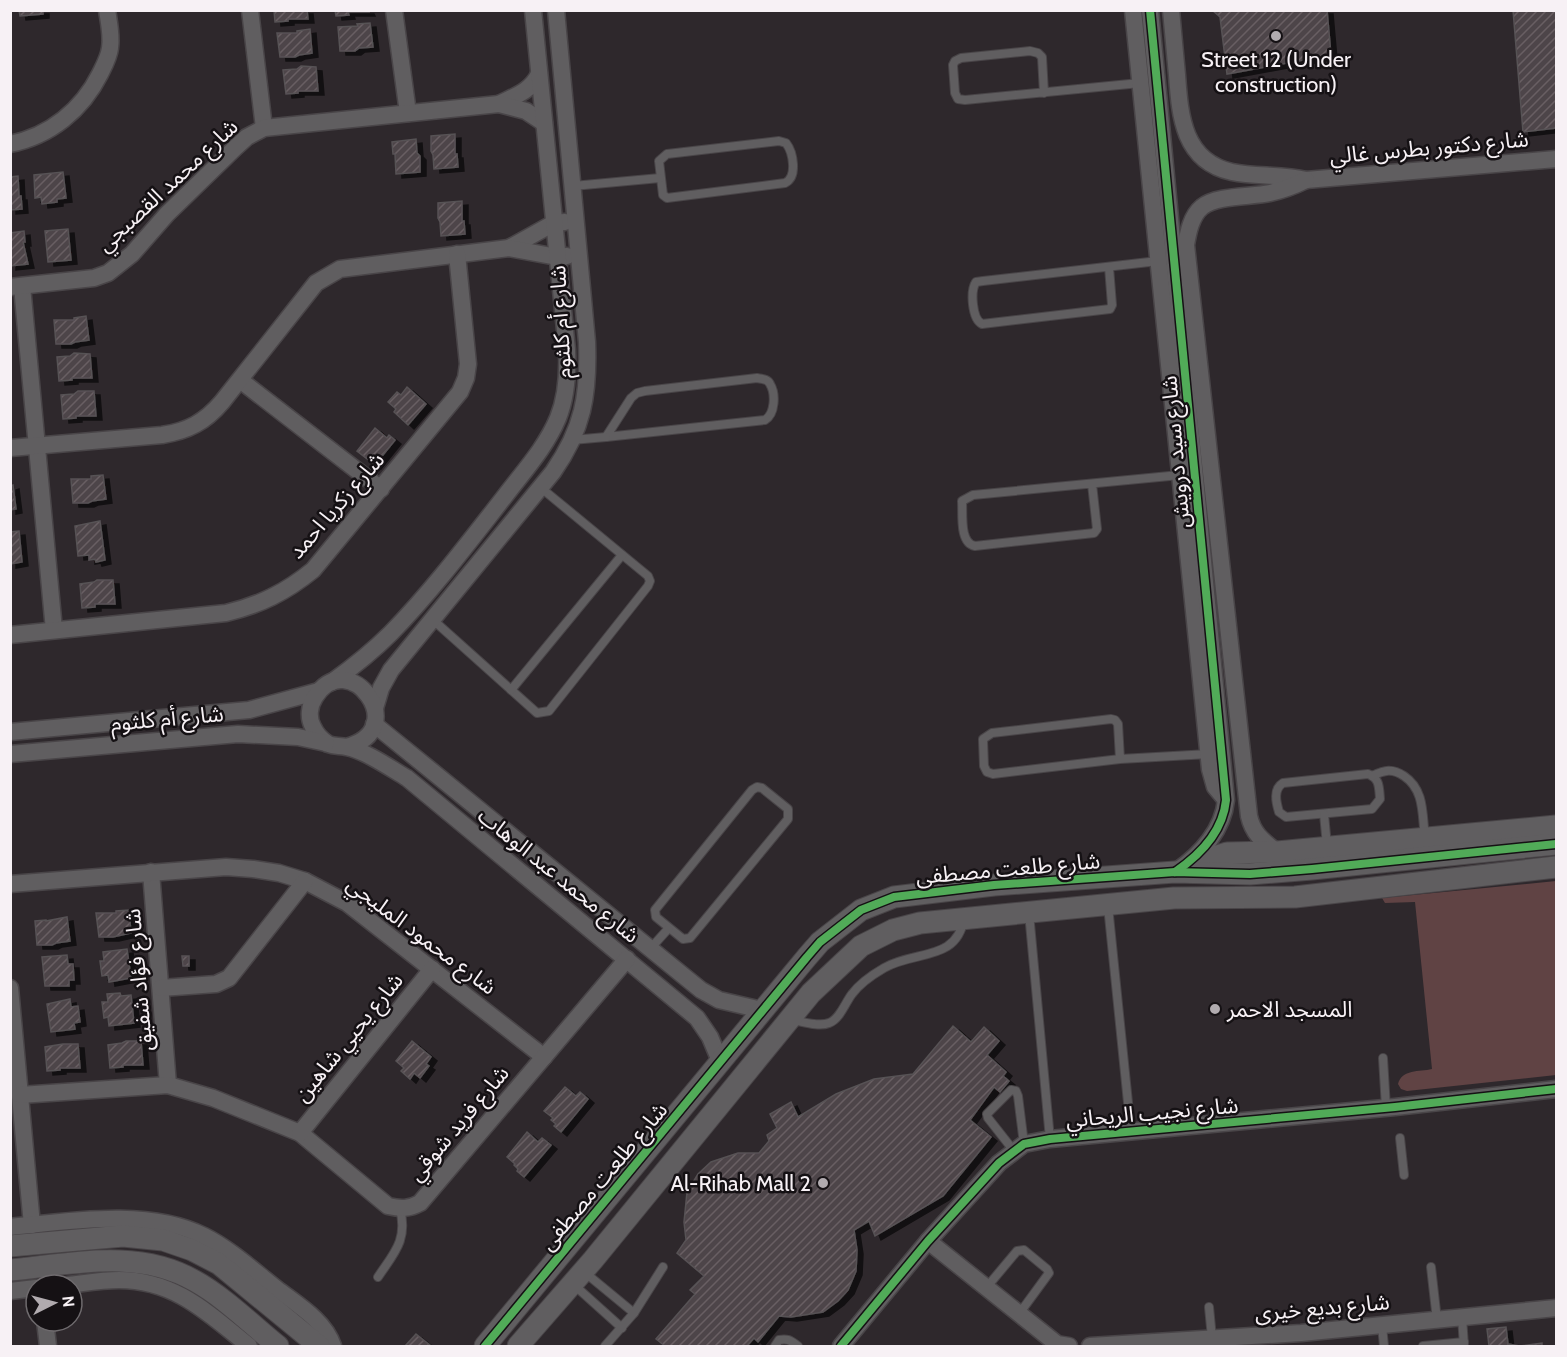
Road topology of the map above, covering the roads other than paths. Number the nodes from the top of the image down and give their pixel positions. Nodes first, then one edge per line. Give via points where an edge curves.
1 (107, 10) edge
2 (250, 10) edge
3 (394, 10) edge
4 (533, 10) edge
5 (556, 10) edge
6 (1133, 10) edge
7 (1150, 10) edge
8 (1171, 10) edge
9 (539, 74) junction
10 (1140, 83) junction
11 (1044, 93) junction
12 (499, 104) junction
13 (408, 113) junction
14 (544, 123) junction
15 (264, 128) junction
16 (10, 144) edge
17 (1557, 159) edge
18 (1156, 171) junction
19 (660, 178) junction
20 (1306, 180) junction
21 (573, 186) junction
22 (576, 221) junction
23 (554, 224) junction
24 (508, 248) junction
25 (457, 254) junction
26 (579, 255) junction
27 (557, 257) junction
28 (1158, 261) junction
29 (1109, 267) junction
30 (16, 287) edge
31 (240, 380) junction
32 (1179, 385) junction
33 (606, 437) junction
34 (572, 440) junction
35 (37, 445) junction
36 (10, 447) edge
37 (1180, 475) junction
38 (1092, 484) junction
39 (540, 487) junction
40 (381, 489) junction
41 (622, 555) junction
42 (432, 619) junction
43 (54, 630) junction
44 (10, 635) edge
45 (326, 687) junction
46 (511, 690) junction
47 (374, 716) junction
48 (10, 732) edge
49 (327, 743) junction
50 (346, 747) junction
51 (10, 754) edge
52 (1209, 754) junction
53 (1120, 759) junction
54 (1372, 776) junction
55 (1226, 800) junction
56 (1324, 814) junction
57 (1557, 826) edge
58 (1425, 839) junction
59 (1557, 844) edge
60 (1328, 848) junction
61 (1276, 852) junction
62 (1557, 867) edge
63 (152, 872) junction
64 (1183, 872) junction
65 (305, 881) junction
66 (10, 885) edge
67 (989, 885) junction
68 (1108, 903) junction
69 (1029, 911) junction
70 (992, 915) junction
71 (964, 918) junction
72 (668, 929) junction
73 (650, 949) junction
74 (627, 959) junction
75 (432, 969) junction
76 (10, 988) edge
77 (161, 988) junction
78 (762, 1010) junction
79 (789, 1019) junction
80 (544, 1058) junction
81 (1383, 1058) dead end
82 (720, 1061) junction
83 (168, 1085) junction
84 (1557, 1089) edge
85 (20, 1095) junction
86 (1386, 1108) junction
87 (1131, 1132) junction
88 (300, 1133) junction
89 (1400, 1138) dead end
90 (1050, 1139) junction
91 (1019, 1147) junction
92 (1404, 1175) dead end
93 (400, 1209) junction
94 (32, 1225) junction
95 (10, 1227) edge
96 (928, 1241) junction
97 (10, 1246) edge
98 (663, 1267) dead end
99 (1431, 1268) dead end
100 (10, 1270) edge
101 (378, 1277) dead end
102 (578, 1277) junction
103 (84, 1283) edge
104 (986, 1288) junction
105 (1209, 1307) dead end
106 (1557, 1308) edge
107 (634, 1313) junction
108 (1019, 1314) junction
109 (1462, 1317) junction
110 (1437, 1320) junction
111 (1382, 1326) junction
112 (622, 1328) junction
113 (1301, 1340) edge
114 (1203, 1341) edge
115 (1464, 1344) edge
116 (1060, 1346) edge
117 (249, 1347) edge
118 (278, 1347) edge
119 (319, 1347) edge
120 (333, 1347) edge
121 (485, 1347) edge
122 (518, 1347) edge
123 (605, 1347) edge
124 (774, 1347) edge
125 (798, 1347) edge
126 (841, 1347) edge
127 (1090, 1347) edge
128 (1384, 1347) edge
129 (1423, 1347) edge

1 - 16 street via 110,49 95,84 82,102 52,128
2 - 15 street
3 - 13 street
4 - 9 street, شارع أم كلثوم
5 - 21 street, شارع أم كلثوم
6 - 10 street
7 - 18 street, شارع سيد درويش
8 - 20 street via 1180,114 1192,144 1207,160 1233,173
9 - 12 street, شارع محمد القصبجي via 528,89
9 - 14 street, شارع أم كلثوم
10 - 11 lane
10 - 18 street
11 - 11 lane via 958,99 952,65 961,58 1030,51 1042,57
12 - 13 street, شارع محمد القصبجي
12 - 14 street, شارع محمد القصبجي via 526,111
13 - 15 street, شارع محمد القصبجي
14 - 23 street, شارع أم كلثوم
15 - 30 street, شارع محمد القصبجي via 236,147 120,264 94,278
17 - 20 street, شارع دكتور بطرس غالي
18 - 28 street
18 - 32 street, شارع سيد درويش
19 - 19 lane via 667,198 785,183 793,175 790,149 779,141 667,154 659,161
19 - 21 lane
20 - 61 street, شارع سيد درويش via 1269,193 1207,204 1195,217 1186,245 1249,816 1258,837
21 - 22 street, شارع أم كلثوم
22 - 23 street
22 - 26 street, شارع أم كلثوم
23 - 24 street
23 - 27 street, شارع أم كلثوم
24 - 25 street
24 - 27 street
25 - 31 street via 354,266 327,275 316,283
25 - 40 street, شارع زكريا احمد via 468,364 466,378 456,398
26 - 27 street
26 - 34 street, شارع أم كلثوم via 588,376 583,409
27 - 45 street, شارع أم كلثوم via 568,373 559,416 549,436 490,516 407,616
28 - 29 lane
28 - 32 street
29 - 29 lane via 976,282 975,316 982,324 1110,309
30 - 35 street
31 - 35 street via 211,415 180,432
31 - 40 street
32 - 37 street
32 - 55 street, شارع سيد درويش
33 - 33 lane via 765,420 774,409 771,384 757,378 637,393
33 - 34 lane
34 - 39 street, شارع أم كلثوم
35 - 36 street
35 - 43 street
37 - 38 lane
37 - 52 street
38 - 38 lane via 967,497 962,501 965,540 975,546 1094,533
39 - 41 lane
39 - 42 street, شارع أم كلثوم
40 - 43 street, شارع زكريا احمد via 313,570 273,598 250,608 226,614
41 - 46 lane
41 - 46 lane via 648,576 648,586 549,711 537,713
42 - 46 lane
42 - 47 street, شارع أم كلثوم via 391,670 381,688
43 - 44 street, شارع زكريا احمد
45 - 47 street via 351,682 359,686 372,699
45 - 48 street, شارع أم كلثوم via 249,710
45 - 49 street via 310,709 310,719 313,729
47 - 50 street via 364,740
47 - 73 street, شارع محمد عبد الوهاب
49 - 50 street
49 - 51 street, شارع أم كلثوم via 288,736 238,734
50 - 74 street, شارع محمد عبد الوهاب via 407,778
52 - 53 lane
52 - 55 street via 1211,778
53 - 53 lane via 993,774 984,766 983,738 992,733 1111,719 1118,724
54 - 56 lane via 1378,783 1380,799 1375,807
54 - 56 lane via 1279,785 1278,808 1282,815
54 - 58 lane via 1392,770 1414,785 1420,799
55 - 64 street, شارع سيد درويش via 1221,821
56 - 60 lane
57 - 58 street
58 - 60 street
59 - 64 street, شارع طلعت مصطفى via 1312,869
60 - 61 street
61 - 64 street via 1219,855
62 - 68 street, شارع طلعت مصطفى via 1367,893
63 - 65 street, شارع محمود المليجي via 253,868
63 - 66 street, شارع محمود المليجي
63 - 77 street, شارع فؤاد شفيق
64 - 67 street, شارع طلعت مصطفى
65 - 75 street, شارع محمود المليجي via 348,903
65 - 77 street via 229,978 216,984
67 - 70 street
67 - 78 street, شارع طلعت مصطفى via 894,897 861,910 820,942
68 - 69 street, شارع طلعت مصطفى
68 - 87 lane
69 - 70 street, شارع طلعت مصطفى
69 - 90 lane
70 - 71 street, شارع طلعت مصطفى
71 - 79 street, شارع طلعت مصطفى via 920,923 876,937 835,968
71 - 79 lane via 961,931 948,947 906,958 877,972 853,992 832,1022 823,1025
72 - 72 lane via 682,939 690,938 788,819 788,809 762,788 753,789 655,910 656,917
72 - 73 lane
73 - 78 street, شارع محمد عبد الوهاب via 700,990 719,1000
74 - 80 street, شارع فريد شوقي
74 - 82 street, شارع محمد عبد الوهاب via 697,1018
75 - 80 street, شارع محمود المليجي
75 - 88 street, شارع يحيي شاهين
76 - 85 street
77 - 83 street, شارع فؤاد شفيق
78 - 82 street, شارع طلعت مصطفى
79 - 102 street, شارع طلعت مصطفى
80 - 93 street, شارع فريد شوقي via 420,1203
81 - 86 lane
82 - 121 street, شارع طلعت مصطفى
83 - 85 street, شارع فريد شوقي
83 - 88 street, شارع فريد شوقي via 213,1098
84 - 86 street, شارع نجيب الريحاني
85 - 94 street
86 - 87 street, شارع نجيب الريحاني
87 - 90 street, شارع نجيب الريحاني
88 - 93 street, شارع فريد شوقي via 388,1206
89 - 92 lane
90 - 91 street, شارع نجيب الريحاني
91 - 91 lane via 1018,1096 1011,1090 987,1113
91 - 96 street via 999,1163
93 - 101 lane via 403,1233
94 - 95 street
94 - 120 street via 146,1219 202,1235 320,1324 330,1335
96 - 104 street
96 - 126 street
97 - 119 street via 123,1236 163,1240 219,1264
98 - 107 lane
99 - 110 lane
100 - 118 street via 115,1260 158,1266 212,1292
102 - 107 lane
102 - 112 lane
102 - 122 street, شارع طلعت مصطفى
103 - 117 street via 118,1280 165,1288 187,1298
104 - 108 street
104 - 108 lane via 1017,1251 1024,1250 1049,1273
105 - 114 lane
106 - 109 street, شارع بديع خيرى
107 - 112 lane
108 - 116 street
109 - 110 street, شارع بديع خيرى
109 - 115 lane
110 - 111 street, شارع بديع خيرى
111 - 113 street, شارع بديع خيرى
111 - 128 lane
112 - 123 lane
113 - 114 street, شارع بديع خيرى
114 - 127 street, شارع بديع خيرى
115 - 129 lane
124 - 125 lane via 784,1338

